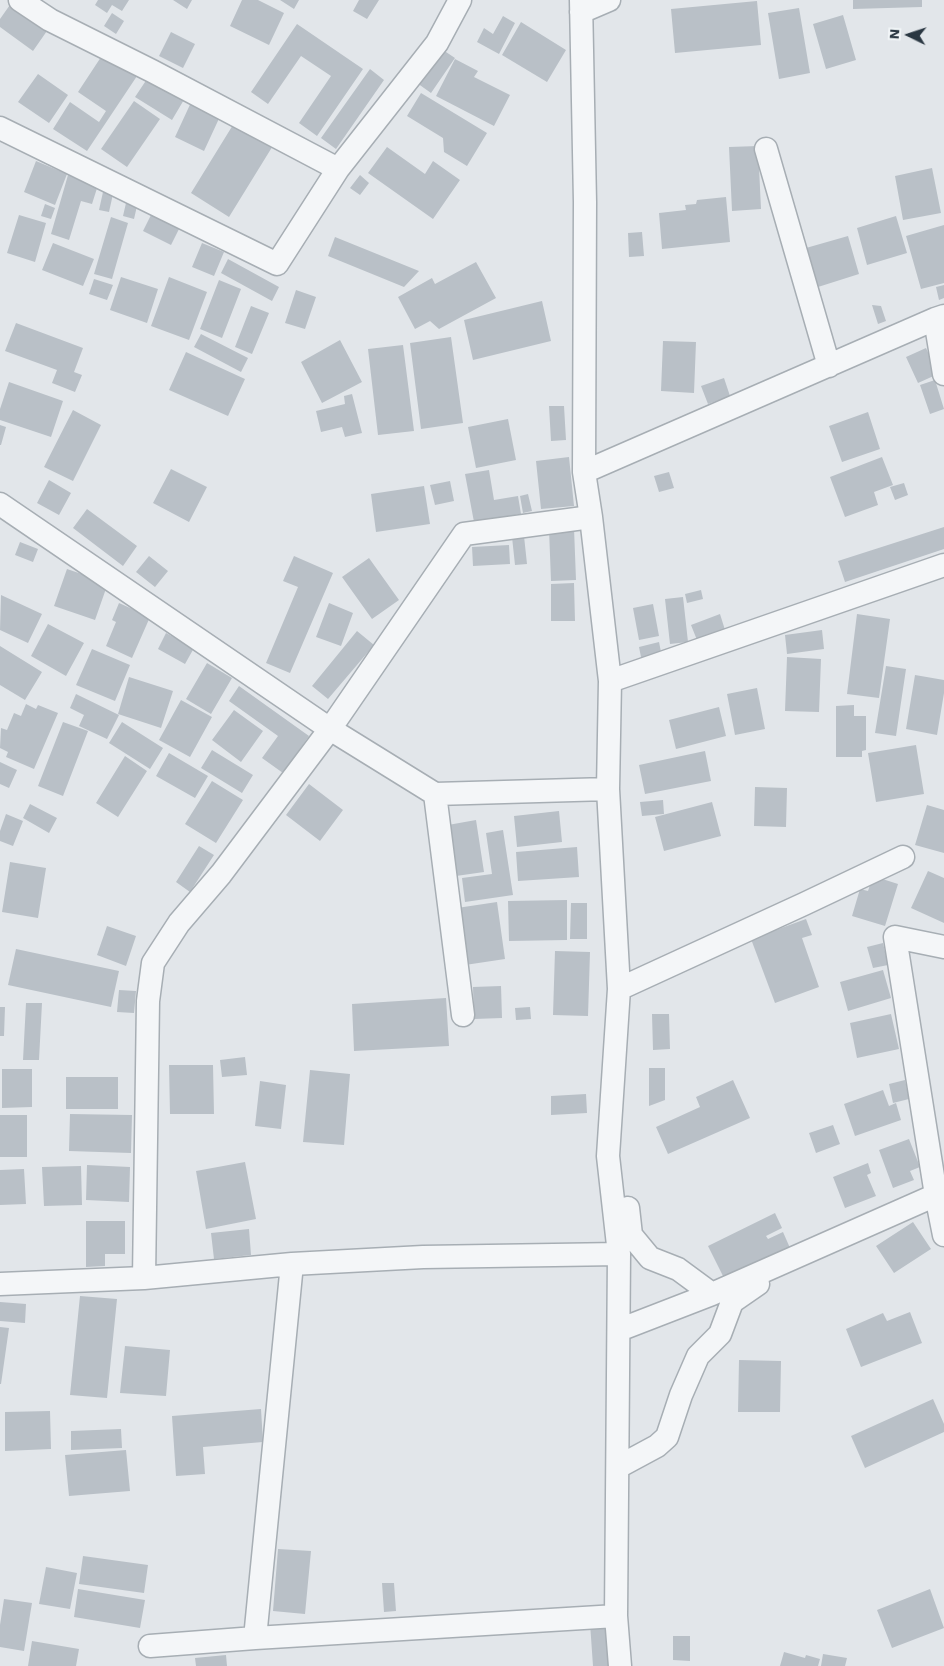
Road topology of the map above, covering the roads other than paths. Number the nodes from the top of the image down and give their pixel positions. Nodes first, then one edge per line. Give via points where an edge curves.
1 (20, 0) edge
2 (460, 0) edge
3 (609, 0) edge
4 (581, 6) edge
5 (0, 128) edge
6 (766, 149) dead end
7 (338, 169) junction
8 (940, 318) edge
9 (829, 366) junction
10 (944, 374) edge
11 (584, 472) junction
12 (0, 504) edge
13 (591, 517) junction
14 (944, 565) edge
15 (610, 681) junction
16 (330, 729) junction
17 (608, 789) junction
18 (435, 794) junction
19 (903, 857) dead end
20 (944, 947) edge
21 (619, 989) junction
22 (463, 1015) dead end
23 (608, 1156) junction
24 (936, 1195) junction
25 (944, 1235) edge
26 (618, 1254) junction
27 (788, 1261) junction
28 (292, 1264) junction
29 (144, 1278) junction
30 (0, 1284) edge
31 (712, 1294) junction
32 (619, 1330) junction
33 (618, 1467) junction
34 (616, 1616) junction
35 (256, 1638) junction
36 (150, 1646) dead end
37 (620, 1666) edge

1 - 7 street via 50,20
2 - 7 street via 437,43
3 - 4 street
4 - 11 street via 585,202
5 - 7 street via 277,264
6 - 9 street
8 - 9 street
8 - 10 street
9 - 11 street
11 - 13 street
12 - 16 street
13 - 15 street
13 - 16 street via 464,534
14 - 15 street
15 - 17 street
16 - 18 street
16 - 29 street via 221,874 179,923 153,963 148,1001
17 - 18 street
17 - 21 street
18 - 22 street
19 - 21 street
20 - 24 street via 895,937
21 - 23 street
23 - 26 street
23 - 31 street via 620,1168 631,1235 650,1258 678,1268
24 - 25 street
24 - 27 street
26 - 28 street via 423,1257
26 - 32 street
27 - 31 street
27 - 33 street via 732,1302 720,1334 698,1356 666,1438
28 - 29 street
28 - 35 street
29 - 30 street
31 - 32 street
32 - 33 street
33 - 34 street
34 - 35 street
34 - 37 street
35 - 36 street

